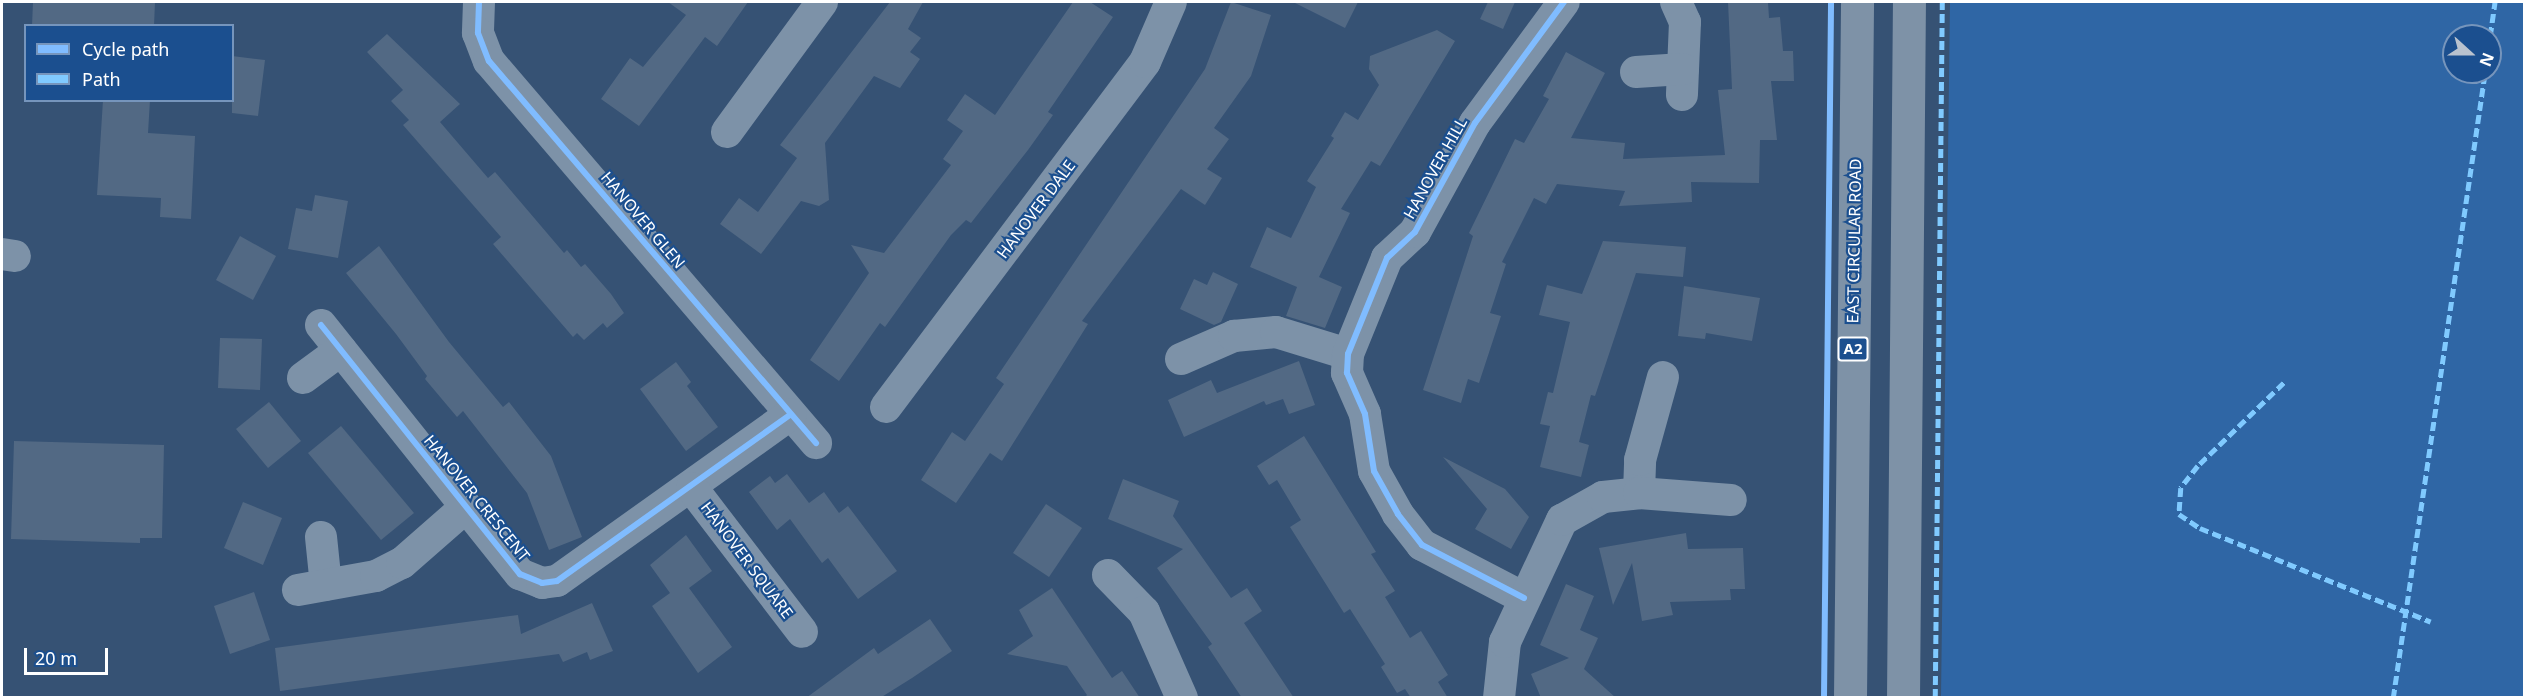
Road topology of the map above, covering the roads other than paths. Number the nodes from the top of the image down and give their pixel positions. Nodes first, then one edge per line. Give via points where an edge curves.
1 (479, 2) edge
2 (822, 2) edge
3 (1171, 2) edge
4 (1564, 2) edge
5 (1676, 2) edge
6 (1857, 2) edge
7 (1909, 2) edge
8 (1636, 72) dead end
9 (727, 132) dead end
10 (321, 325) dead end
11 (341, 350) junction
12 (1348, 354) junction
13 (1181, 359) dead end
14 (1663, 377) dead end
15 (303, 378) dead end
16 (886, 407) dead end
17 (791, 414) junction
18 (816, 443) dead end
19 (692, 488) junction
20 (1639, 493) junction
21 (1731, 500) dead end
22 (466, 507) junction
23 (321, 537) dead end
24 (1108, 575) dead end
25 (1524, 598) junction
26 (802, 632) dead end
27 (1182, 698) edge
28 (1499, 698) edge
29 (1851, 698) edge
30 (1903, 698) edge

1 - 17 street, HANOVER GLEN via 478,33 489,61
2 - 9 street
3 - 16 street, HANOVER DALE via 1145,62
4 - 12 street, HANOVER HILL via 1475,123 1415,232 1387,258
5 - 8 street via 1685,22 1683,82
6 - 29 highway, EAST CIRCULAR ROAD / A2
7 - 30 highway
10 - 11 street, HANOVER CRESCENT
11 - 15 street
11 - 22 street, HANOVER CRESCENT
12 - 13 street via 1276,332 1234,336
12 - 25 street, HANOVER HILL via 1347,373 1365,414 1374,471 1398,514 1422,545
14 - 20 street via 1640,460
17 - 18 street, HANOVER GLEN
17 - 19 street, HANOVER CRESCENT
19 - 22 street, HANOVER CRESCENT via 549,582 520,574
19 - 26 street, HANOVER SQUARE
20 - 21 street
20 - 25 street via 1603,498 1562,520
22 - 23 street, HANOVER CRESCENT via 402,563 376,576 312,588
24 - 27 street via 1144,612
25 - 28 street via 1505,642

